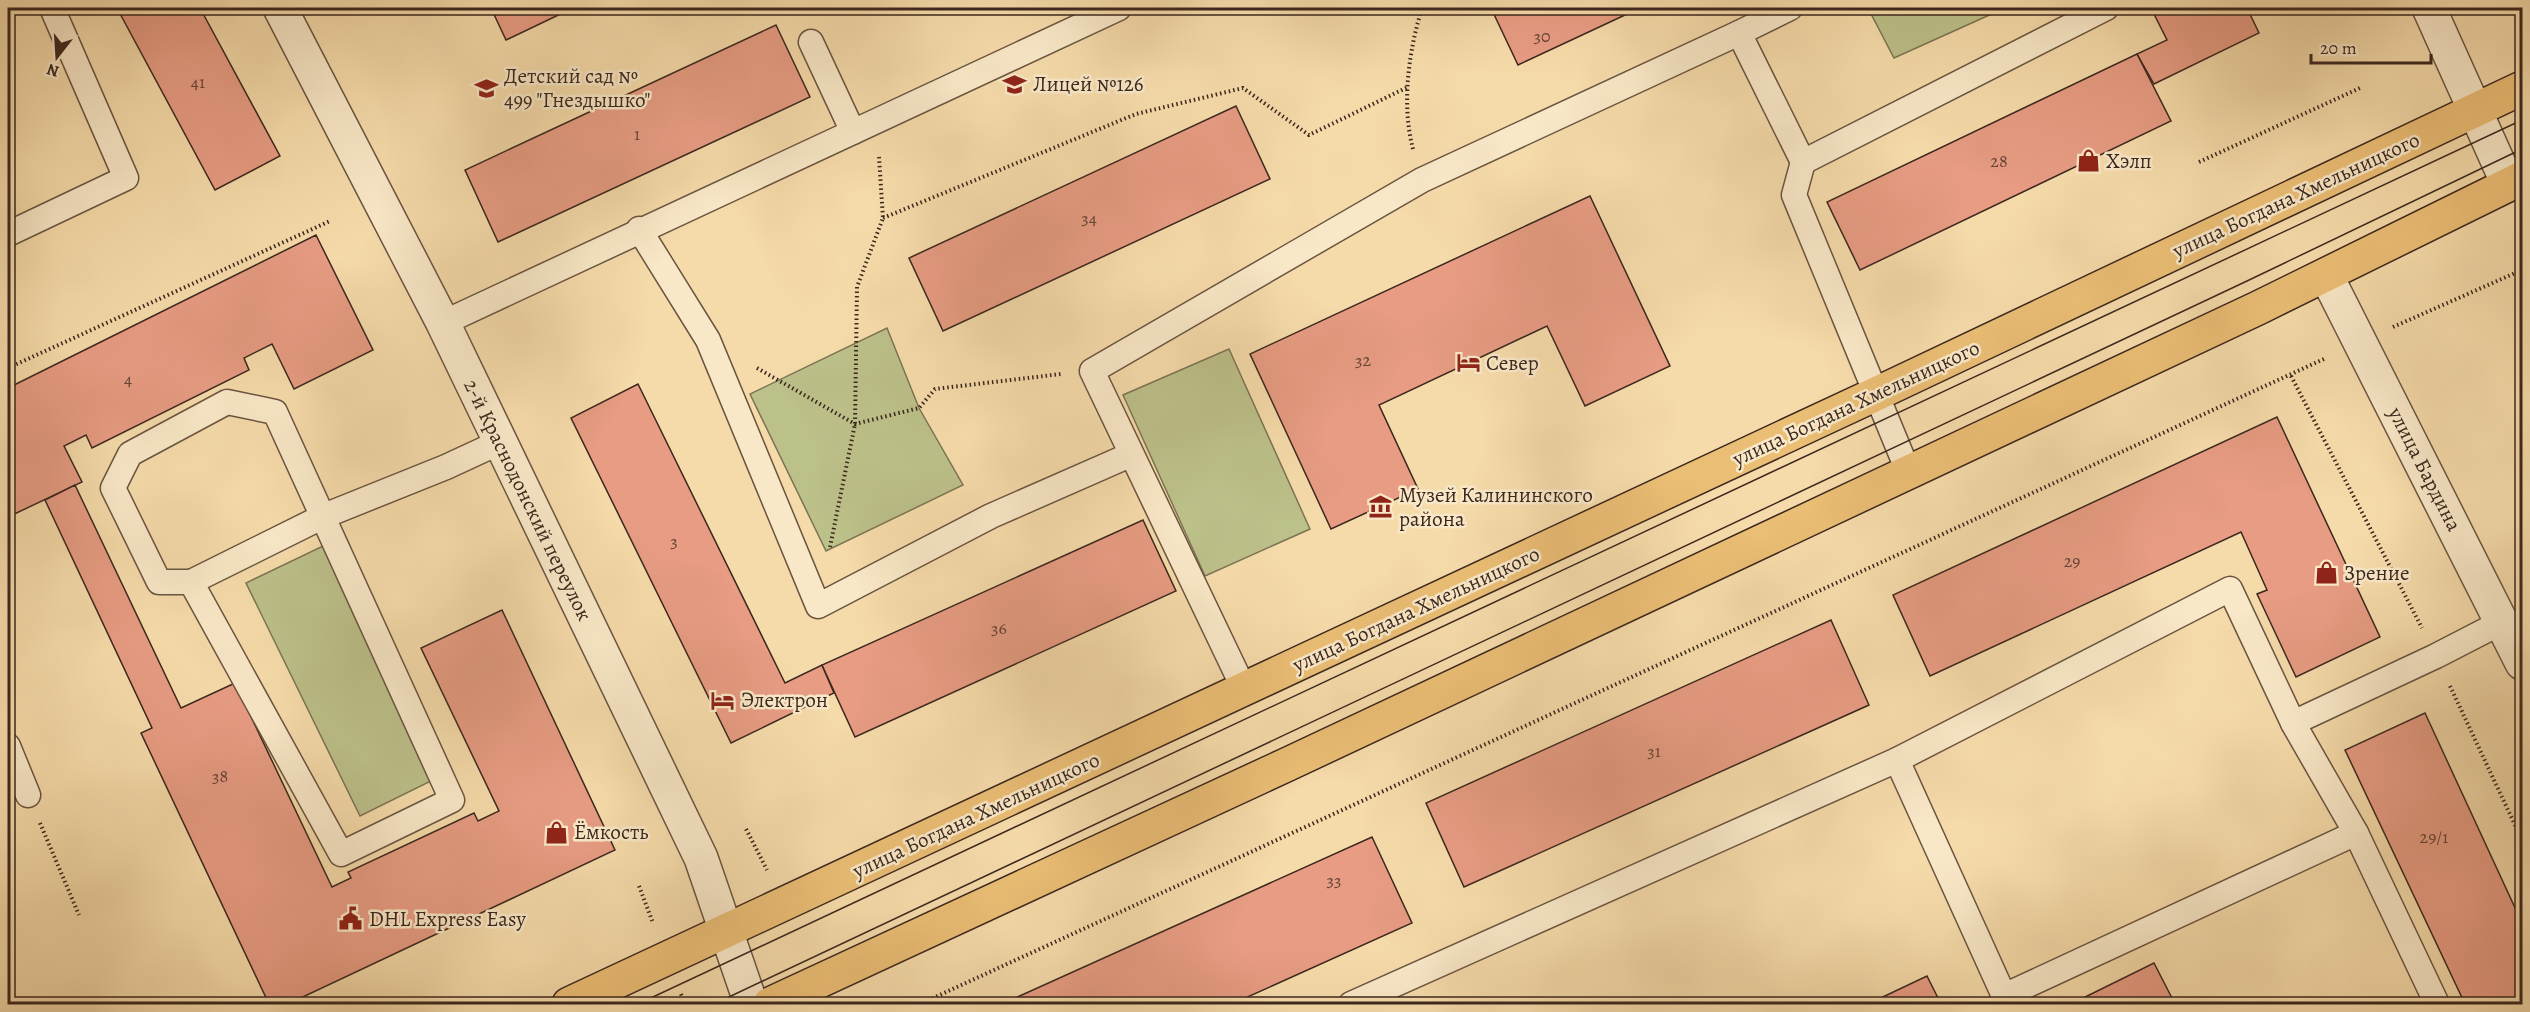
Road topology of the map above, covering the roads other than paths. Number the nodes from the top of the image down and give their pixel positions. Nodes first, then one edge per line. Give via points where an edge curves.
1 (52, 8) edge
2 (280, 8) edge
3 (1119, 8) edge
4 (1790, 8) edge
5 (2106, 8) edge
6 (2428, 8) edge
7 (1739, 33) junction
8 (811, 42) dead end
9 (2523, 88) edge
10 (2475, 110) junction
11 (853, 132) junction
12 (1803, 162) junction
13 (2516, 181) edge
14 (639, 230) junction
15 (8, 234) edge
16 (2326, 275) junction
17 (443, 323) junction
18 (1876, 394) junction
19 (500, 442) junction
20 (1130, 455) junction
21 (1908, 471) junction
22 (324, 516) junction
23 (191, 582) junction
24 (2502, 622) junction
25 (2523, 663) edge
26 (1244, 689) junction
27 (2293, 723) junction
28 (8, 746) edge
29 (1897, 760) junction
30 (28, 795) road end
31 (2356, 833) junction
32 (726, 931) junction
33 (569, 1005) edge
34 (751, 1005) edge
35 (770, 1005) edge
36 (1351, 1005) edge
37 (2437, 1005) edge

1 - 15 lane via 126,178
2 - 17 street, 2-й Краснодонский переулок
3 - 11 lane
4 - 7 lane
5 - 12 lane
6 - 10 street
7 - 12 lane
7 - 20 lane via 1422,180 1092,370
8 - 11 lane
9 - 10 highway, улица Богдана Хмельницкого
10 - 13 street
10 - 18 highway, улица Богдана Хмельницкого
11 - 14 lane
12 - 18 lane via 1794,195
13 - 16 highway
14 - 17 lane
14 - 20 lane via 708,340 818,606 991,516
16 - 21 highway
16 - 24 street, улица Бардина
17 - 19 street, 2-й Краснодонский переулок
18 - 21 lane
18 - 26 highway, улица Богдана Хмельницкого
19 - 22 lane
19 - 32 street, 2-й Краснодонский переулок via 701,858
20 - 26 lane
21 - 35 highway
22 - 23 lane
22 - 23 lane via 275,412 227,402 130,454 113,488 159,582
22 - 23 lane via 452,800 341,854
24 - 25 street, улица Бардина
24 - 27 lane
26 - 32 highway, улица Богдана Хмельницкого
27 - 29 lane via 2230,589
27 - 31 lane
28 - 30 lane
29 - 31 lane via 2004,996
29 - 36 lane
31 - 37 lane
32 - 33 highway, улица Богдана Хмельницкого
32 - 34 street, 2-й Краснодонский переулок

